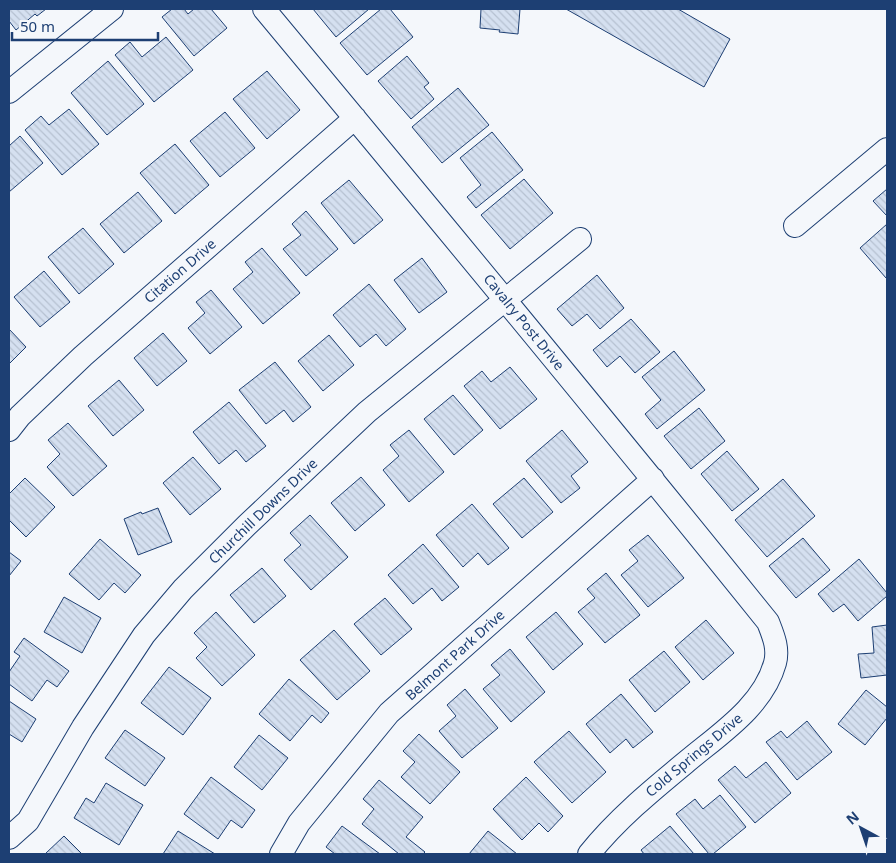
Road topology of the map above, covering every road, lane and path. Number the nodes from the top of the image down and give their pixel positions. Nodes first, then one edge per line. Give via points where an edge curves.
1 (112, 9) edge
2 (264, 9) edge
3 (9, 92) edge
4 (355, 118) junction
5 (887, 149) edge
6 (795, 226) dead end
7 (580, 238) dead end
8 (506, 299) junction
9 (9, 430) edge
10 (653, 479) junction
11 (775, 642) joint
12 (9, 838) edge
13 (281, 854) edge
14 (589, 854) edge

1 - 3 street
2 - 4 street, Cavalry Post Drive
4 - 8 street, Cavalry Post Drive
4 - 9 street, Citation Drive via 83,356
5 - 6 street
7 - 8 street, Churchill Downs Drive
8 - 10 street, Cavalry Post Drive
8 - 12 street, Churchill Downs Drive via 368,412 183,589 144,635 83,727 28,821
10 - 11 street, Cavalry Post Drive via 768,622
10 - 13 street, Belmont Park Drive via 389,713 299,823
11 - 14 street, Cold Springs Drive via 775,662 765,686 748,709 641,800

